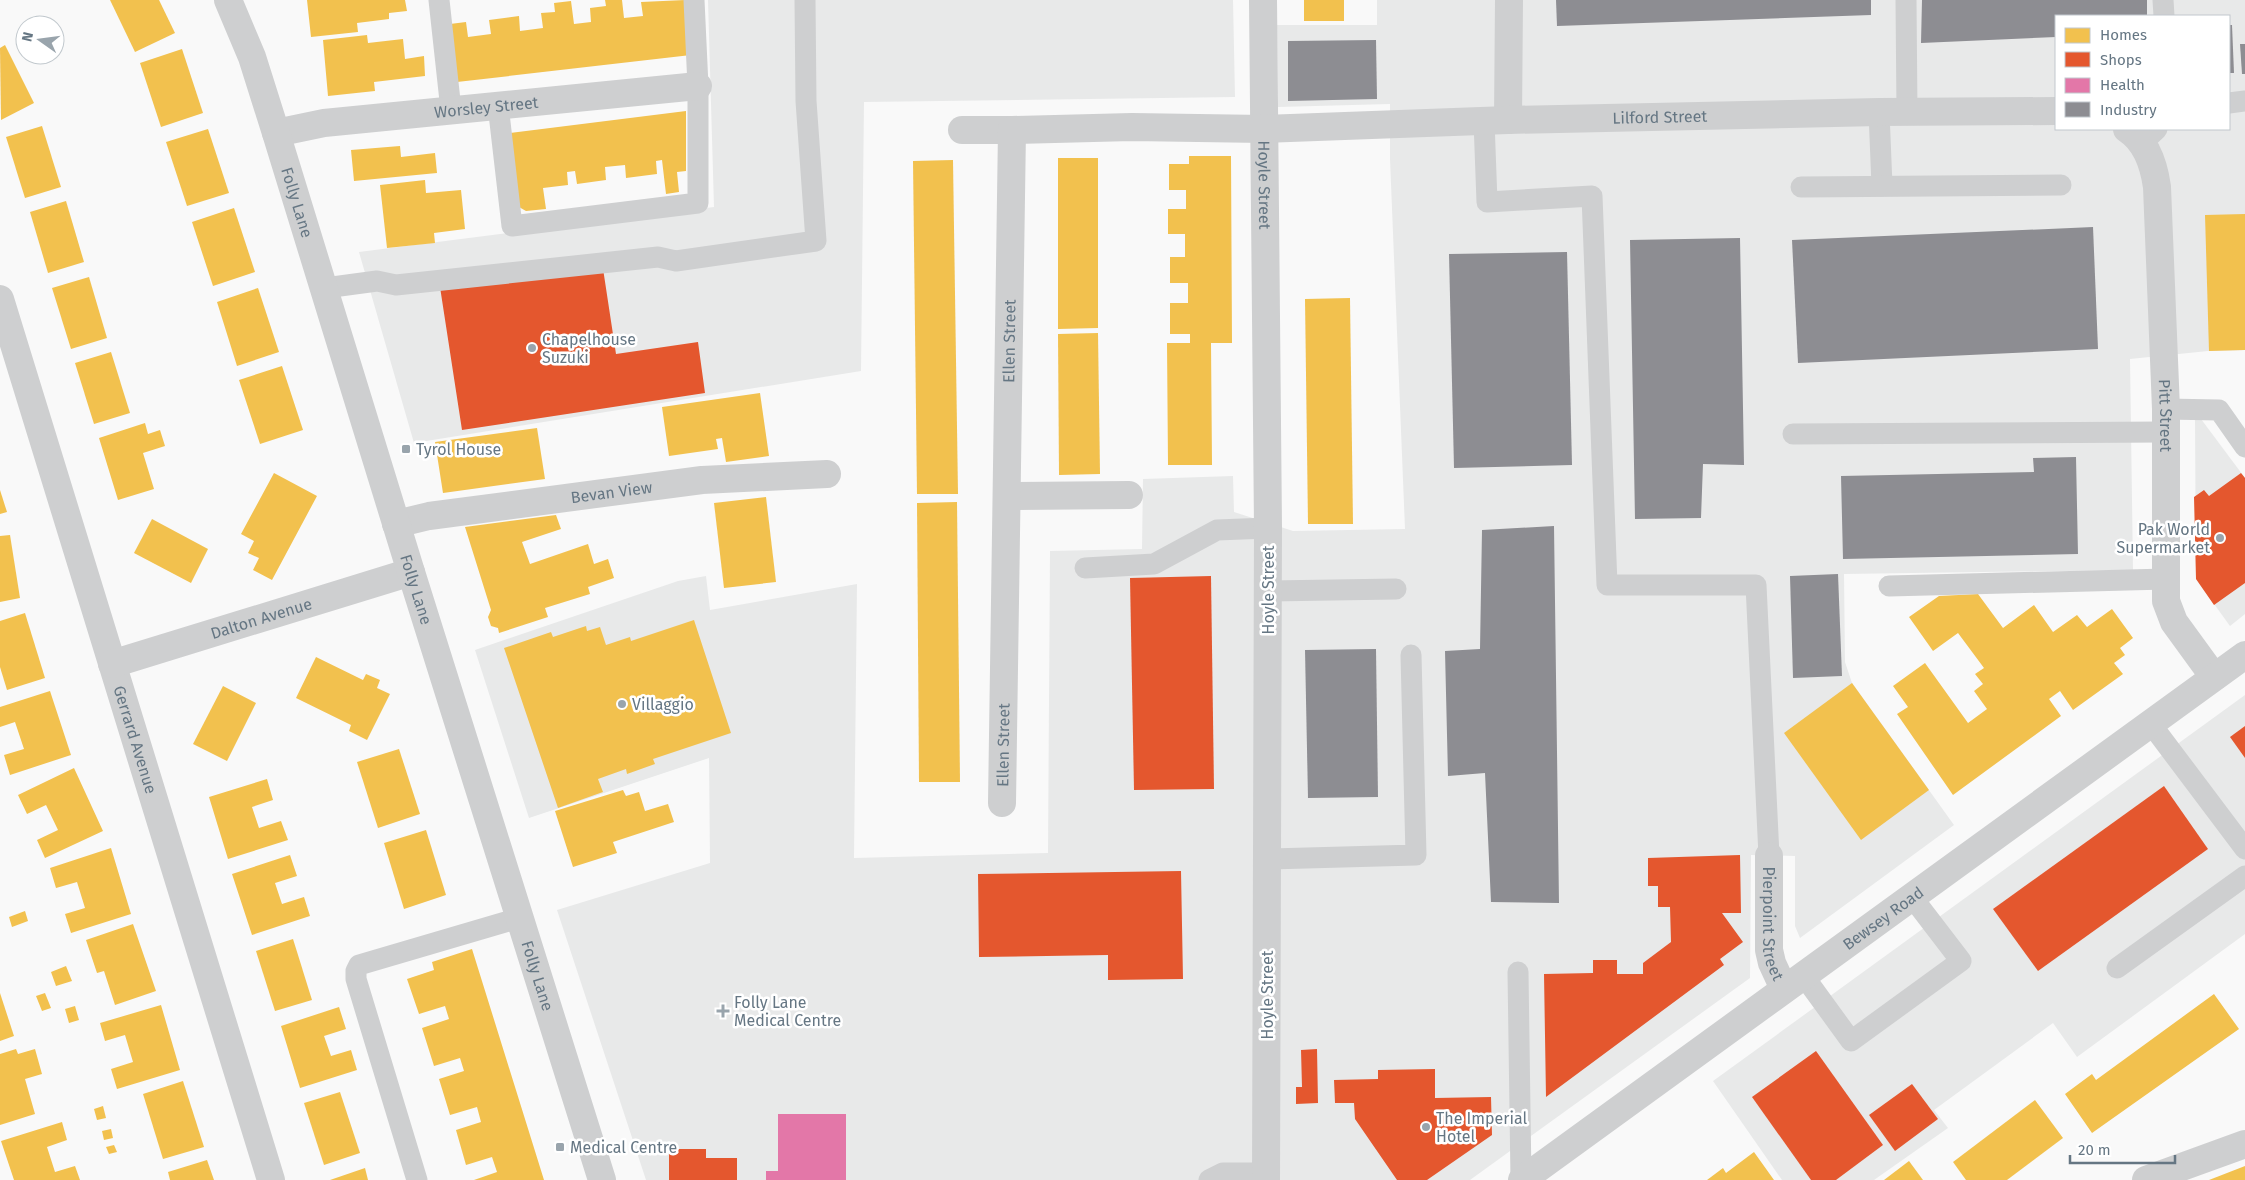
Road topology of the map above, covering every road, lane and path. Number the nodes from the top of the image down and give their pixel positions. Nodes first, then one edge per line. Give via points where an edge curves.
1 (228, 0) edge
2 (439, 0) edge
3 (694, 0) edge
4 (805, 0) edge
5 (1263, 0) edge
6 (1509, 0) edge
7 (1906, 0) edge
8 (2163, 0) edge
9 (2164, 15) edge
10 (698, 86) junction
11 (2245, 102) edge
12 (2230, 103) edge
13 (498, 105) junction
14 (451, 110) junction
15 (2055, 111) edge
16 (1879, 112) junction
17 (1908, 112) junction
18 (1496, 120) junction
19 (962, 130) dead end
20 (1012, 130) junction
21 (1264, 130) junction
22 (276, 133) junction
23 (2142, 133) edge
24 (2061, 184) dead end
25 (1882, 186) junction
26 (1801, 187) dead end
27 (325, 288) junction
28 (0, 299) edge
29 (2166, 421) junction
30 (1793, 434) dead end
31 (2245, 447) edge
32 (827, 474) dead end
33 (1129, 495) dead end
34 (1007, 496) junction
35 (396, 524) junction
36 (1268, 528) junction
37 (1085, 568) dead end
38 (411, 572) junction
39 (2166, 579) junction
40 (1889, 586) dead end
41 (1396, 589) dead end
42 (1268, 591) junction
43 (1411, 655) dead end
44 (2245, 655) edge
45 (112, 664) junction
46 (2214, 678) junction
47 (2151, 724) junction
48 (1002, 803) dead end
49 (2245, 849) edge
50 (1769, 856) joint
51 (1267, 859) junction
52 (2245, 876) edge
53 (1912, 897) junction
54 (519, 918) junction
55 (2117, 968) dead end
56 (1518, 972) dead end
57 (1794, 982) junction
58 (2245, 1144) edge
59 (1266, 1177) edge
60 (270, 1180) edge
61 (417, 1180) edge
62 (602, 1180) edge
63 (1209, 1180) edge
64 (1521, 1180) edge
65 (2146, 1180) edge

1 - 22 street, Folly Lane via 252,57
2 - 14 lane
3 - 10 lane
4 - 27 lane via 806,101 816,241 676,261 658,257 396,286 377,281
5 - 21 street, Hoyle Street
6 - 18 street
7 - 17 lane
8 - 9 lane
10 - 13 street, Worsley Street
10 - 13 lane via 698,203 512,226
11 - 12 lane
13 - 14 street, Worsley Street
14 - 22 street, Worsley Street via 324,123
15 - 17 street, Lilford Street
16 - 17 street, Lilford Street
16 - 18 street, Lilford Street
16 - 25 lane
18 - 21 street, Lilford Street
18 - 50 lane via 1487,202 1592,196 1607,585 1756,585
19 - 20 street
20 - 21 street via 1132,127
20 - 34 street, Ellen Street
21 - 36 street, Hoyle Street
22 - 27 street, Folly Lane
23 - 29 street, Pitt Street via 2155,170 2157,187
24 - 25 lane
25 - 26 lane
27 - 35 street, Folly Lane
28 - 45 street, Gerrard Avenue
29 - 30 lane
29 - 31 lane via 2219,410
29 - 39 street, Pitt Street
32 - 35 street, Bevan View via 702,480 429,516
33 - 34 street
34 - 48 street, Ellen Street
35 - 38 street, Folly Lane
36 - 37 lane via 1216,530 1154,564
36 - 42 street, Hoyle Street
38 - 45 street, Dalton Avenue
38 - 54 street, Folly Lane
39 - 40 lane
39 - 46 street, Pitt Street via 2166,601 2174,622
41 - 42 lane
42 - 51 street, Hoyle Street
43 - 51 lane via 1416,856
44 - 46 street, Bewsey Road
45 - 60 street, Gerrard Avenue
46 - 47 street, Bewsey Road
47 - 49 lane
47 - 53 street, Bewsey Road
50 - 57 street, Pierpoint Street via 1769,950 1772,963
51 - 59 street, Hoyle Street
52 - 55 lane
53 - 57 street, Bewsey Road
53 - 57 lane via 1961,961 1851,1041
54 - 61 lane via 360,965 356,971
54 - 62 street, Folly Lane
56 - 64 lane
57 - 64 street, Bewsey Road
58 - 65 street
59 - 63 lane via 1223,1173

